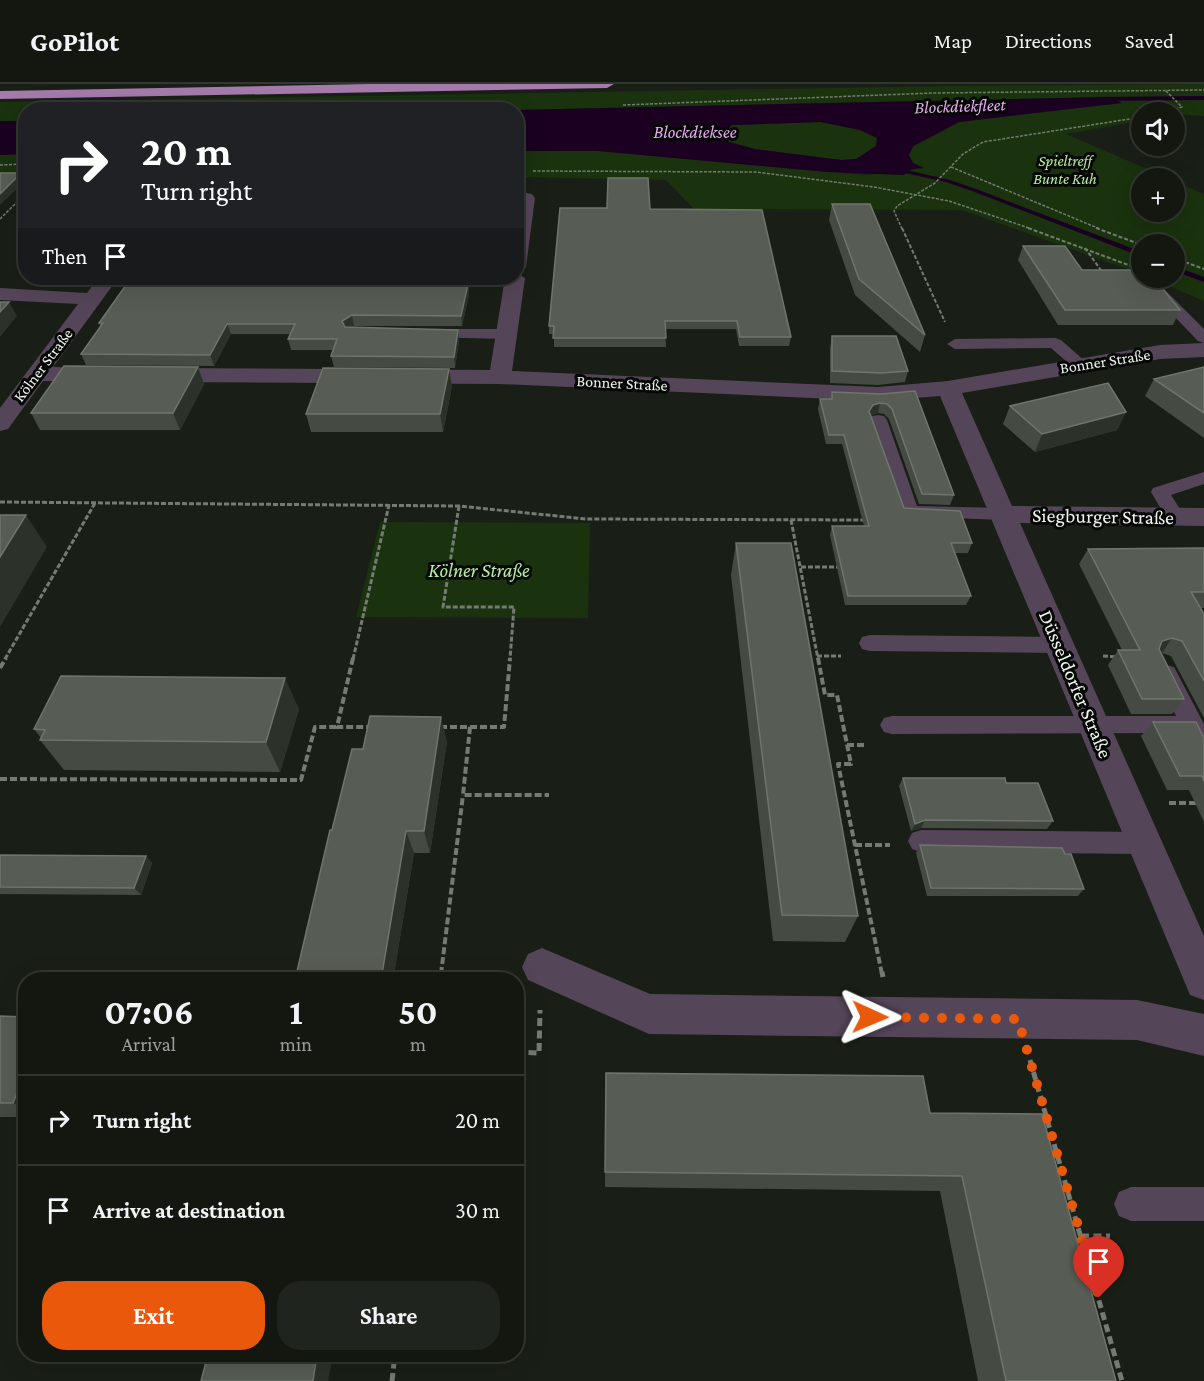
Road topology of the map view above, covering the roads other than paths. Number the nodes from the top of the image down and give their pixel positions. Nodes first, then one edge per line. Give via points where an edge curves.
1 (607, 84) edge
2 (0, 95) edge
3 (526, 198) dead end
4 (524, 212) edge
5 (103, 285) edge
6 (513, 285) edge
7 (1155, 288) edge
8 (0, 294) edge
9 (92, 299) junction
10 (413, 333) edge
11 (507, 334) junction
12 (1204, 338) edge
13 (955, 344) road end
14 (1204, 350) edge
15 (1080, 365) junction
16 (36, 374) junction
17 (500, 377) junction
18 (948, 388) junction
19 (878, 420) dead end
20 (0, 424) edge
21 (1204, 478) edge
22 (1003, 514) junction
23 (1175, 517) junction
24 (1204, 517) edge
25 (870, 643) dead end
26 (1062, 650) junction
27 (1161, 663) edge
28 (892, 725) dead end
29 (1094, 725) junction
30 (1193, 725) junction
31 (1204, 748) edge
32 (921, 842) dead end
33 (1145, 843) junction
34 (542, 967) dead end
35 (1204, 981) edge
36 (1204, 1035) edge
37 (1131, 1203) dead end
38 (1204, 1203) edge

1 - 2 highway
3 - 4 street
5 - 9 street, Kölner Straße
6 - 11 street
7 - 12 lane
8 - 9 street
9 - 16 street, Kölner Straße
10 - 11 lane
11 - 17 street
13 - 15 lane via 1055,343
14 - 15 street, Bonner Straße via 1160,352
15 - 18 street, Bonner Straße
16 - 17 street, Bonner Straße
16 - 20 street, Kölner Straße
17 - 18 street, Bonner Straße via 878,394
18 - 22 street, Düsseldorfer Straße
19 - 22 lane via 909,512
21 - 23 lane via 1160,492
22 - 23 street, Siegburger Straße
22 - 26 street, Düsseldorfer Straße
23 - 24 street, Siegburger Straße
25 - 26 lane
26 - 29 street, Düsseldorfer Straße
27 - 30 lane
28 - 29 lane
29 - 30 lane
29 - 33 street, Düsseldorfer Straße
30 - 31 lane
32 - 33 lane
33 - 35 street, Düsseldorfer Straße
34 - 36 street via 649,1014 1137,1020
37 - 38 lane

